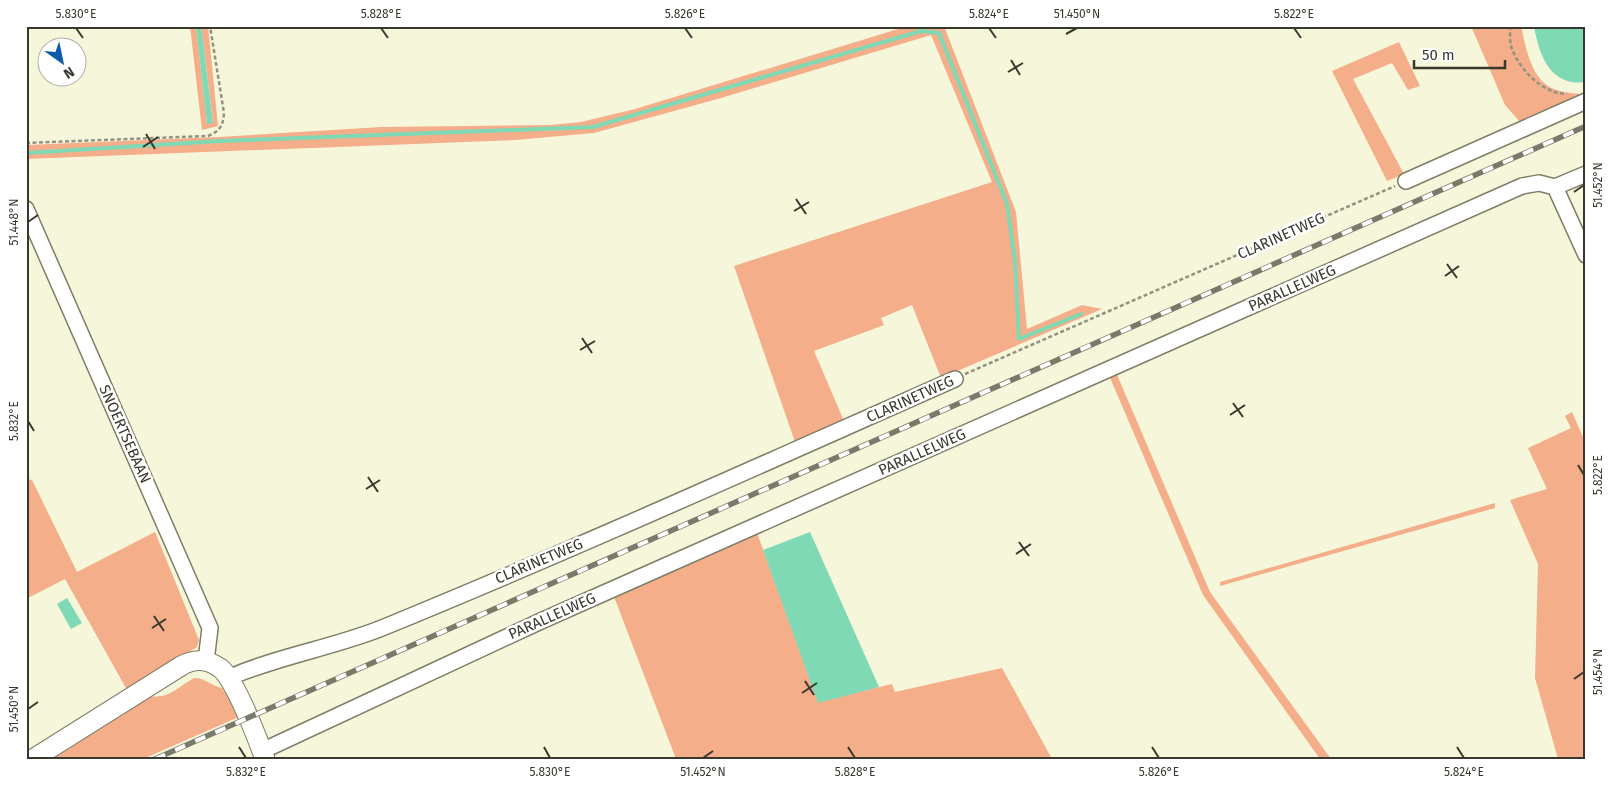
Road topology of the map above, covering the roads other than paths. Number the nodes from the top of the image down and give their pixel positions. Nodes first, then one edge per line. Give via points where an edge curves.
1 (1586, 101) edge
2 (1586, 174) edge
3 (1406, 181) road end
4 (1555, 188) junction
5 (26, 209) edge
6 (1586, 255) edge
7 (955, 379) road end
8 (206, 661) junction
9 (228, 678) junction
10 (264, 755) edge
11 (33, 759) edge

1 - 3 street
2 - 4 street
4 - 6 street
4 - 10 street, PARALLELWEG via 1539,182 1522,186 550,616
5 - 8 street, SNOERTSEBAAN via 210,628
7 - 9 street, CLARINETWEG via 429,609 376,630 253,667
8 - 9 street via 221,669
8 - 11 street via 196,660 181,666
9 - 10 street

